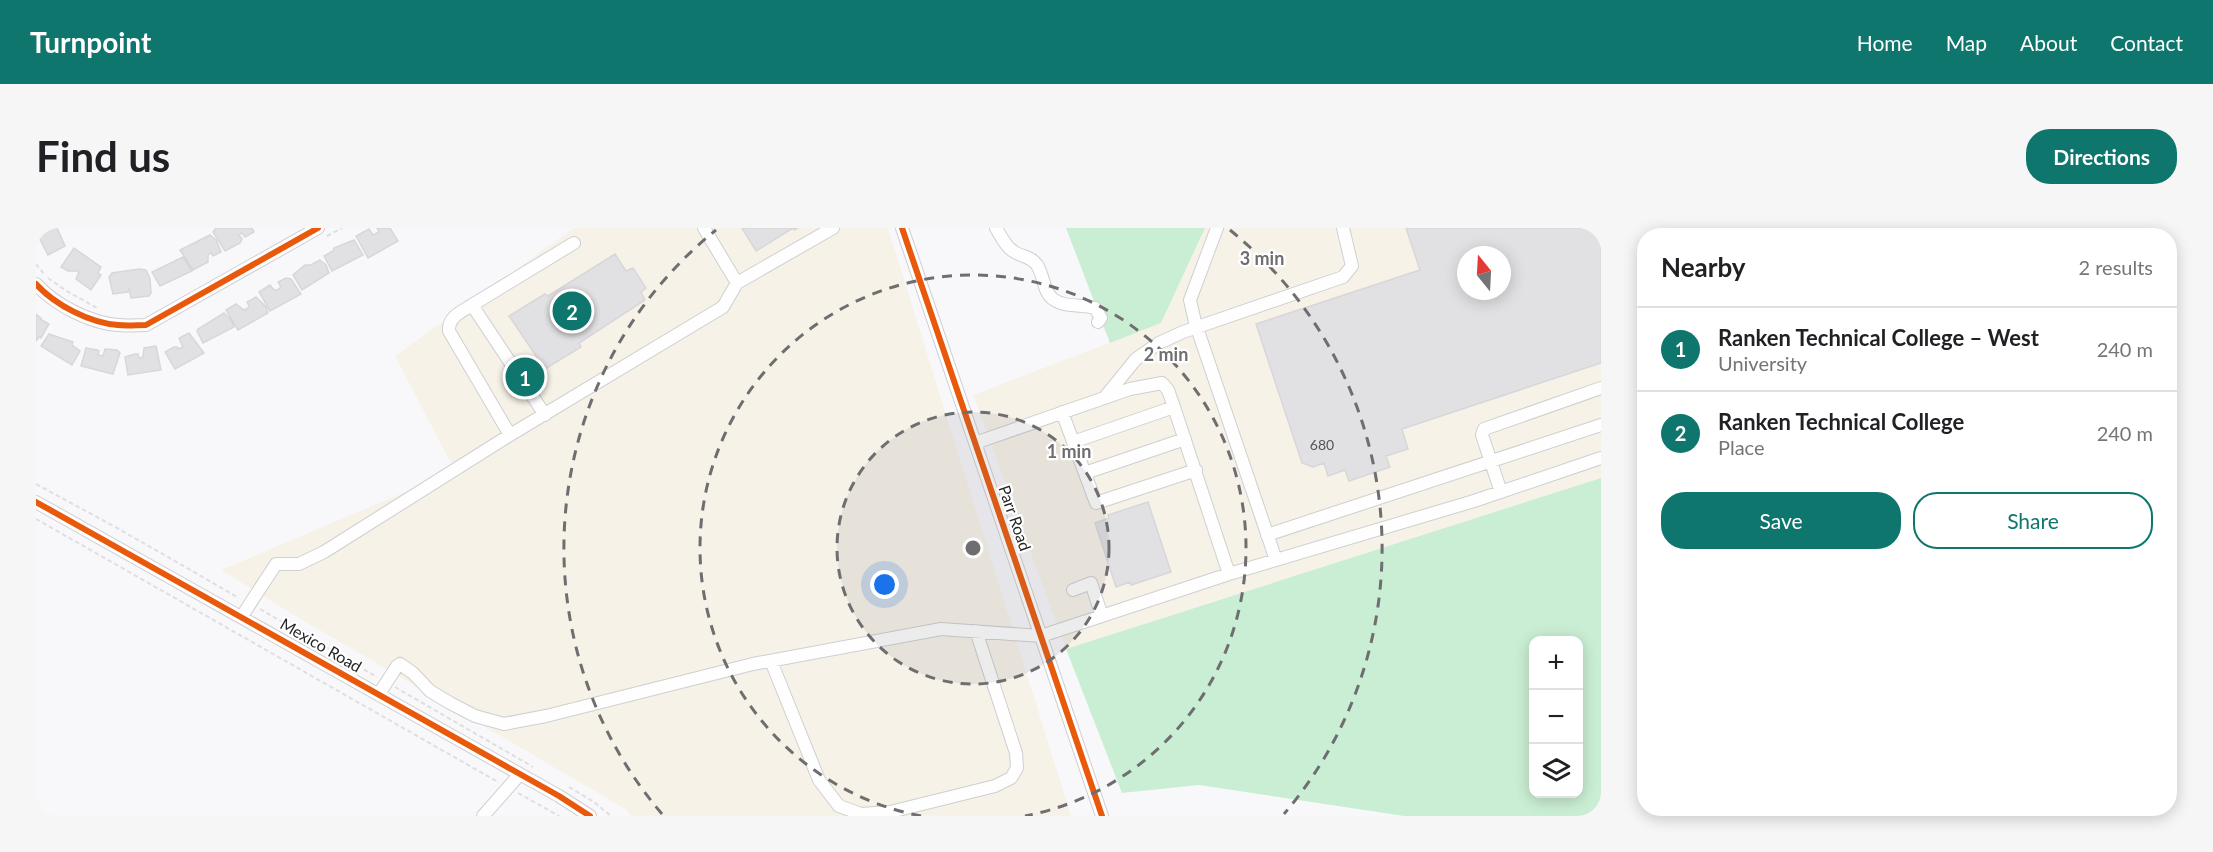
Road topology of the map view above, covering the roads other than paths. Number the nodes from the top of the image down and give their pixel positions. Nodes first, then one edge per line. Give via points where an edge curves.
1 (318, 228) edge
2 (704, 228) edge
3 (833, 228) edge
4 (902, 228) edge
5 (996, 228) edge
6 (1217, 228) edge
7 (1343, 228) edge
8 (574, 243) dead end
9 (737, 283) junction
10 (36, 284) edge
11 (472, 305) junction
12 (1098, 322) dead end
13 (1197, 327) junction
14 (1601, 388) edge
15 (1105, 398) junction
16 (1174, 406) junction
17 (1062, 412) junction
18 (545, 415) junction
19 (1601, 425) edge
20 (510, 435) junction
21 (1185, 439) junction
22 (1073, 442) junction
23 (975, 443) junction
24 (1601, 458) edge
25 (1490, 461) junction
26 (1196, 470) junction
27 (1085, 473) junction
28 (1501, 492) junction
29 (36, 502) edge
30 (1267, 535) junction
31 (1276, 560) junction
32 (1229, 574) junction
33 (1073, 590) dead end
34 (242, 616) junction
35 (1102, 616) junction
36 (976, 631) junction
37 (1041, 636) junction
38 (771, 661) junction
39 (379, 694) junction
40 (519, 774) junction
41 (483, 816) edge
42 (589, 816) edge
43 (1102, 816) edge

1 - 10 street via 146,325 93,320
2 - 9 street
3 - 9 street
4 - 23 street, Parr Road
5 - 12 street via 1012,251 1037,264 1053,299 1095,308 1101,318
6 - 13 street via 1190,300
7 - 13 street via 1352,266 1343,277
8 - 11 street
9 - 18 street via 723,307
11 - 18 street
11 - 20 street via 452,318 449,331
13 - 15 street via 1159,343 1136,359
13 - 30 street
14 - 25 street via 1484,429 1482,435
15 - 16 street via 1162,383
15 - 17 street
16 - 21 street
16 - 22 street
17 - 22 street
17 - 23 street
18 - 20 street
19 - 25 street
20 - 34 street via 324,552 299,564 276,564
21 - 26 street
21 - 27 street
22 - 27 street
23 - 37 street, Parr Road
24 - 28 street
25 - 28 street
25 - 30 street
26 - 27 street via 1096,503
26 - 32 street
28 - 31 street
29 - 34 street, Mexico Road
30 - 31 street
31 - 32 street
32 - 35 street
33 - 35 street via 1091,583
34 - 39 street, Mexico Road
35 - 37 street
36 - 37 street
36 - 38 street via 940,629
36 - 38 street via 1016,753 1017,768 1011,778 995,786 890,812 861,814 839,806 819,780
37 - 43 street, Parr Road
38 - 39 street via 504,724 475,716 429,691 400,664
39 - 40 street, Mexico Road
40 - 41 street
40 - 42 street, Mexico Road

